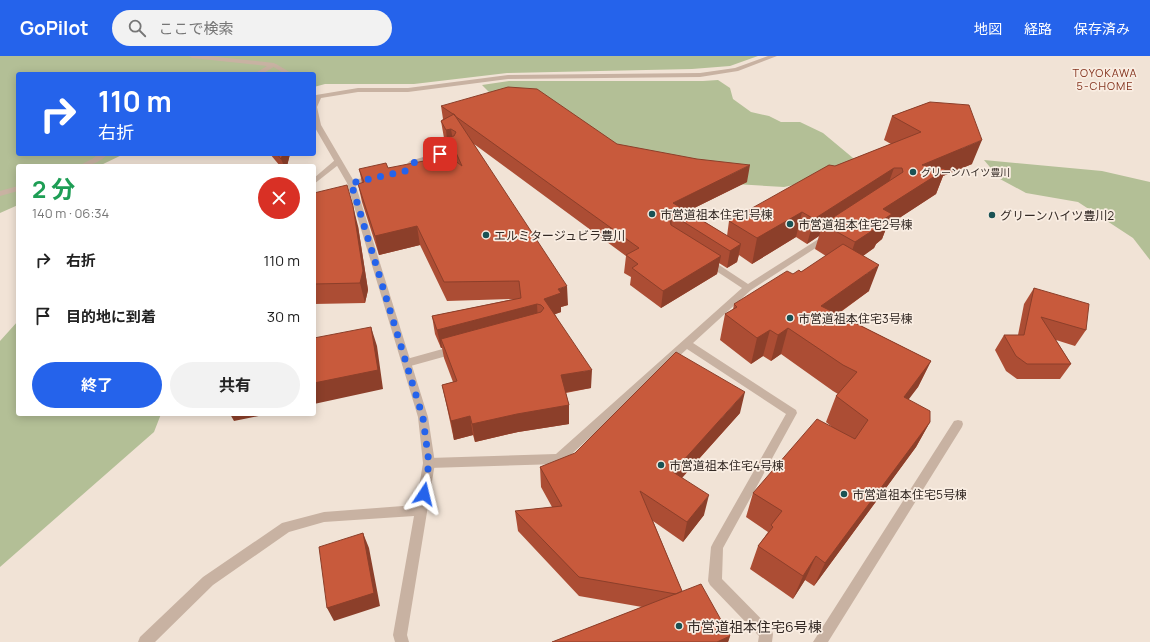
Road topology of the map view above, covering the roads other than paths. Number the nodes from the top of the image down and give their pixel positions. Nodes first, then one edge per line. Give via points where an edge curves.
1 (192, 56) edge
2 (774, 56) edge
3 (274, 65) junction
4 (261, 72) edge
5 (286, 72) edge
6 (316, 94) edge
7 (316, 119) edge
8 (453, 150) edge
9 (101, 156) edge
10 (338, 162) junction
11 (87, 164) edge
12 (405, 173) edge
13 (382, 176) edge
14 (316, 180) edge
15 (351, 183) junction
16 (16, 189) edge
17 (0, 194) edge
18 (834, 232) edge
19 (698, 255) edge
20 (748, 288) junction
21 (688, 345) junction
22 (468, 346) edge
23 (407, 363) junction
24 (958, 424) dead end
25 (429, 463) junction
26 (421, 510) junction
27 (144, 642) edge
28 (402, 642) edge
29 (765, 642) edge
30 (820, 642) edge

1 - 3 street
2 - 6 street via 736,70 700,75 508,78 408,90 358,90
3 - 4 street
3 - 5 street
7 - 10 street
8 - 12 street via 413,163
9 - 11 street
10 - 14 street
10 - 15 street
13 - 15 street
15 - 23 street
16 - 17 street
18 - 20 street
19 - 20 street
20 - 21 street
21 - 25 street via 559,459
21 - 29 street via 792,413 717,547 715,582 766,634
22 - 23 street
23 - 25 street via 423,418
24 - 30 street
25 - 26 street
26 - 27 street via 324,517 286,527 208,581
26 - 28 street via 400,635

